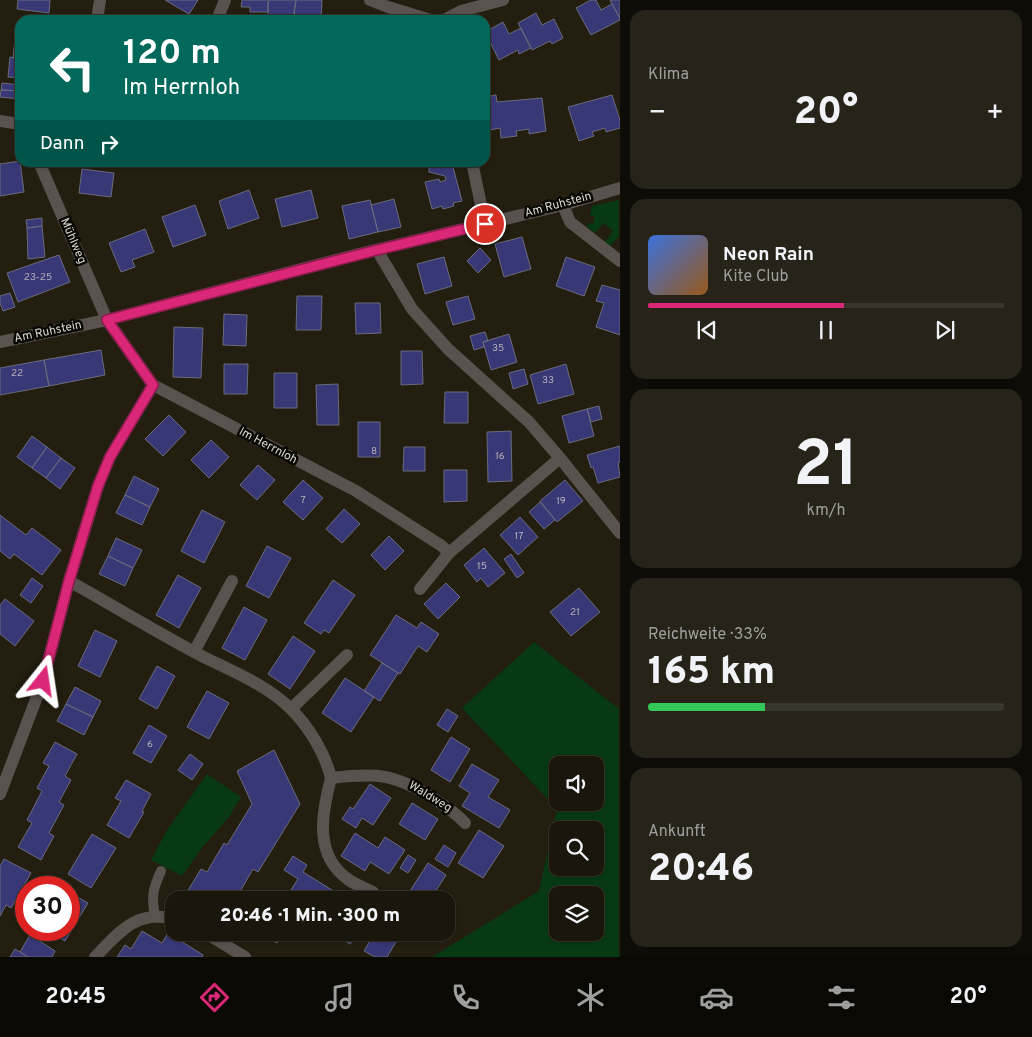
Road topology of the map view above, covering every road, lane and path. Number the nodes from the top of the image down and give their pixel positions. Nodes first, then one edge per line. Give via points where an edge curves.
1 (100, 0) edge
2 (225, 0) edge
3 (370, 0) edge
4 (502, 0) edge
5 (98, 15) edge
6 (219, 15) edge
7 (414, 15) edge
8 (453, 15) edge
9 (0, 121) edge
10 (15, 122) edge
11 (42, 167) edge
12 (473, 167) edge
13 (620, 188) edge
14 (563, 204) junction
15 (485, 224) junction
16 (377, 250) junction
17 (620, 261) edge
18 (107, 320) junction
19 (0, 342) edge
20 (153, 385) junction
21 (560, 458) junction
22 (620, 533) edge
23 (449, 553) junction
24 (69, 581) junction
25 (232, 581) dead end
26 (420, 589) dead end
27 (194, 652) junction
28 (347, 655) dead end
29 (292, 710) junction
30 (331, 778) junction
31 (0, 794) edge
32 (465, 823) dead end
33 (161, 871) dead end
34 (371, 891) edge
35 (155, 916) junction
36 (165, 918) edge
37 (219, 941) edge
38 (95, 957) edge
39 (245, 957) edge

1 - 5 street
2 - 6 street
3 - 7 street
4 - 8 street
9 - 10 street
11 - 18 street, Mühlweg
12 - 15 street
13 - 14 street, Am Ruhstein
14 - 15 street, Am Ruhstein
14 - 17 street via 570,222
15 - 16 street, Am Ruhstein
16 - 18 street, Am Ruhstein
16 - 21 street via 412,309 448,349 529,422
18 - 19 street, Am Ruhstein
18 - 20 street, Im Herrnloh
20 - 23 street, Im Herrnloh via 356,492
20 - 24 street via 110,457
21 - 22 street
21 - 23 street
23 - 26 street
24 - 27 street
24 - 31 street via 43,681
25 - 27 street
27 - 29 street via 267,690
28 - 29 street
29 - 30 street via 327,761
30 - 32 street, Waldweg via 394,778 454,811
30 - 34 street via 323,813 323,840 338,872 350,882
33 - 35 lane via 153,889
35 - 36 street
35 - 38 street via 129,924
37 - 39 street

